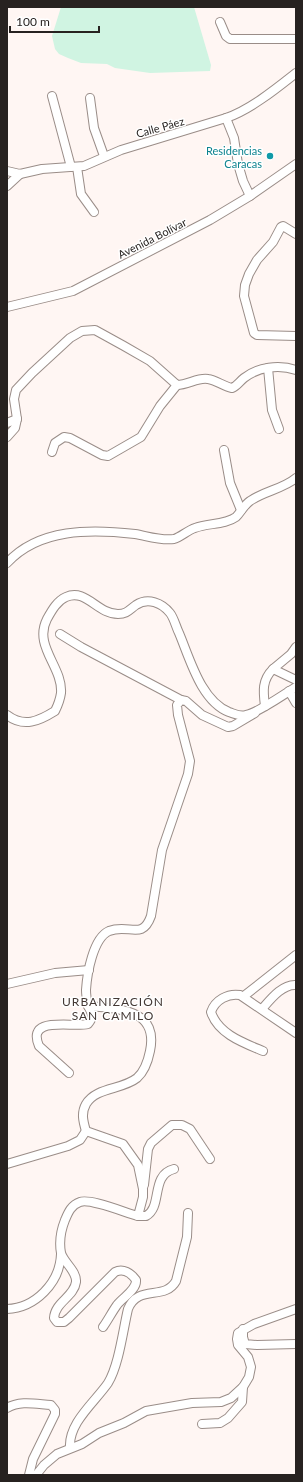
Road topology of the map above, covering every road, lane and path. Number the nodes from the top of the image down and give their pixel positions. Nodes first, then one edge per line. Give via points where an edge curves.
1 (220, 22) dead end
2 (296, 39) edge
3 (296, 73) edge
4 (52, 96) dead end
5 (90, 98) dead end
6 (226, 118) junction
7 (104, 156) junction
8 (296, 164) edge
9 (74, 167) junction
10 (7, 171) edge
11 (20, 174) junction
12 (7, 186) edge
13 (250, 196) junction
14 (94, 212) dead end
15 (296, 234) edge
16 (7, 307) edge
17 (296, 336) edge
18 (268, 368) junction
19 (296, 370) edge
20 (177, 385) junction
21 (16, 419) junction
22 (7, 424) edge
23 (280, 429) dead end
24 (7, 437) edge
25 (224, 450) dead end
26 (52, 452) dead end
27 (296, 478) edge
28 (241, 510) junction
29 (7, 563) edge
30 (60, 634) dead end
31 (296, 648) edge
32 (273, 669) junction
33 (296, 680) edge
34 (292, 689) edge
35 (181, 700) junction
36 (296, 703) edge
37 (265, 706) junction
38 (255, 713) junction
39 (7, 715) edge
40 (296, 955) edge
41 (89, 970) junction
42 (7, 984) edge
43 (296, 985) edge
44 (244, 996) junction
45 (88, 1006) junction
46 (262, 1009) junction
47 (296, 1033) edge
48 (263, 1051) dead end
49 (69, 1073) dead end
50 (86, 1131) junction
51 (210, 1159) dead end
52 (7, 1164) edge
53 (174, 1169) dead end
54 (142, 1189) junction
55 (188, 1213) dead end
56 (138, 1216) junction
57 (62, 1254) junction
58 (7, 1309) edge
59 (296, 1309) edge
60 (103, 1327) dead end
61 (243, 1329) junction
62 (296, 1344) edge
63 (243, 1387) junction
64 (7, 1408) edge
65 (202, 1424) dead end
66 (70, 1448) junction
67 (29, 1475) edge
68 (36, 1475) edge

1 - 2 street via 230,39
3 - 6 street, Calle Páez via 235,115
4 - 9 street
5 - 7 street via 94,128
6 - 7 street, Calle Páez
6 - 13 street via 234,138 243,181
7 - 9 street, Calle Páez via 84,166
8 - 13 street, Avenida Bolívar
9 - 11 street, Calle Páez via 42,169
9 - 14 street via 81,194
10 - 11 street
11 - 12 street
13 - 16 street, Avenida Bolívar via 210,220 73,291
15 - 17 street via 281,227 249,274 244,296 256,335
18 - 19 street via 288,367
18 - 20 street via 256,371 232,388 208,379
18 - 23 street via 272,410
20 - 21 street via 137,353 95,330 82,330 70,338 16,390
20 - 26 street via 160,406 141,437 108,456 64,437 55,443
21 - 22 street
21 - 24 street via 15,428
25 - 28 street via 230,483
27 - 28 street via 249,501
28 - 29 street via 235,517 195,528 175,539 117,532 55,535 32,544
30 - 35 street
31 - 32 street
32 - 33 street
32 - 37 street via 264,684
34 - 36 street
34 - 37 street
35 - 38 street via 186,701 202,715 228,727
35 - 41 street via 177,705 178,715 190,761 162,850 151,916 147,925 139,930 118,929 107,932 97,943
37 - 38 street
38 - 39 street via 245,716 221,709 204,691 171,614 157,602 147,601 136,605 130,611 110,614 80,595 73,594 58,602 46,620 43,631 61,693 55,711 35,722 22,722
40 - 44 street
41 - 42 street via 55,973
41 - 45 street via 86,991
43 - 46 street via 288,986
44 - 46 street
44 - 48 street via 233,994 222,999 211,1012 218,1025 233,1037
45 - 49 street via 93,1014 88,1024 46,1025 39,1028 37,1034 40,1046
45 - 50 street via 130,1011 142,1018 152,1036 147,1063 138,1077 125,1085 94,1096 86,1104 82,1118
46 - 47 street
50 - 52 street via 80,1140 68,1146
50 - 54 street via 123,1144 138,1165
51 - 54 street via 190,1128 182,1125 172,1126 151,1143 148,1149
53 - 56 street via 162,1177 152,1211 146,1216
54 - 56 street via 143,1197
55 - 66 street via 187,1237 174,1284 164,1291 141,1294 130,1303 114,1372 87,1407 75,1428
56 - 57 street via 90,1201 81,1202 69,1211 60,1230
57 - 58 street via 58,1270 45,1292 29,1304
57 - 60 street via 76,1281 75,1288 56,1309 54,1318 57,1322 64,1322 69,1318 115,1272 128,1272 136,1280 137,1284 117,1305
59 - 61 street
61 - 62 street via 245,1344
61 - 63 street via 238,1333 238,1345 248,1357 251,1367
63 - 65 street via 242,1402 228,1418 220,1423
63 - 66 street via 221,1402 192,1403 146,1411
64 - 67 street via 13,1404 26,1403 51,1405 55,1410
66 - 68 street via 44,1465

